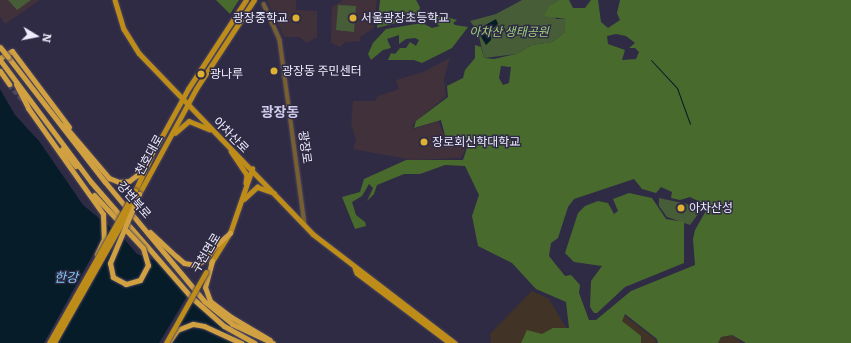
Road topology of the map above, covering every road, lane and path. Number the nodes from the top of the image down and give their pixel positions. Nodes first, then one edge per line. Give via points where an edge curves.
1 (115, 0) edge
2 (246, 0) edge
3 (254, 0) edge
4 (264, 4) dead end
5 (0, 47) edge
6 (1, 60) edge
7 (0, 71) edge
8 (12, 75) junction
9 (9, 84) tunnel mouth
10 (183, 98) junction
11 (188, 104) junction
12 (33, 112) dead end
13 (52, 115) junction
14 (212, 130) junction
15 (75, 136) junction
16 (228, 146) junction
17 (156, 147) junction
18 (165, 148) junction
19 (252, 169) junction
20 (73, 170) junction
21 (91, 182) junction
22 (137, 192) junction
23 (277, 194) junction
24 (241, 201) junction
25 (305, 225) junction
26 (144, 226) junction
27 (230, 233) junction
28 (212, 261) junction
29 (355, 268) junction
30 (86, 278) junction
31 (49, 343) edge
32 (54, 343) edge
33 (167, 343) edge
34 (241, 343) edge
35 (255, 343) edge
36 (274, 343) edge
37 (450, 343) edge
38 (455, 343) edge

1 - 10 main road, 아차산로 via 124,29 134,47
2 - 10 main road, 천호대로
3 - 11 main road, 천호대로
4 - 25 street, 광장로 via 280,40
5 - 13 highway, 강변북로, bridge
6 - 8 highway, 강변북로
6 - 15 highway via 12,51
7 - 9 highway
8 - 20 highway via 28,108
8 - 21 highway, 강변북로
10 - 11 main road, 아차산로
10 - 17 main road, 천호대로
11 - 14 main road, 아차산로
11 - 18 main road, 천호대로
12 - 21 highway
13 - 15 highway
13 - 26 highway, 강변북로
14 - 16 main road, 아차산로
14 - 18 main road via 187,121
15 - 17 highway via 110,178 119,182 129,181 137,175
16 - 19 main road, 아차산로
16 - 24 main road via 247,176
17 - 22 main road, 천호대로
18 - 22 main road, 천호대로
19 - 23 main road, 아차산로
19 - 24 main road, 구천면로
20 - 22 highway, bridge via 127,232 143,248 148,265 140,280 126,284 113,277 110,263
20 - 30 highway, bridge via 103,214 105,227 104,239
21 - 35 highway, 강변북로 via 208,313
22 - 30 main road, 천호대로, bridge
22 - 32 main road, 천호대로, bridge
23 - 24 main road via 257,187 251,189
23 - 25 main road, 아차산로
24 - 27 main road, 구천면로
25 - 29 main road, 아차산로
26 - 27 highway via 177,257 189,264 201,263 214,246
26 - 36 highway, 강변북로 via 190,286 218,314 245,331
27 - 28 main road, 구천면로
28 - 33 main road, 구천면로, bridge
28 - 36 highway via 205,282 206,295 212,303
29 - 37 main road, 아차산로 via 356,273
29 - 38 main road, 아차산로
30 - 31 main road, 천호대로, bridge
33 - 34 highway, bridge via 177,330 193,324 204,326

